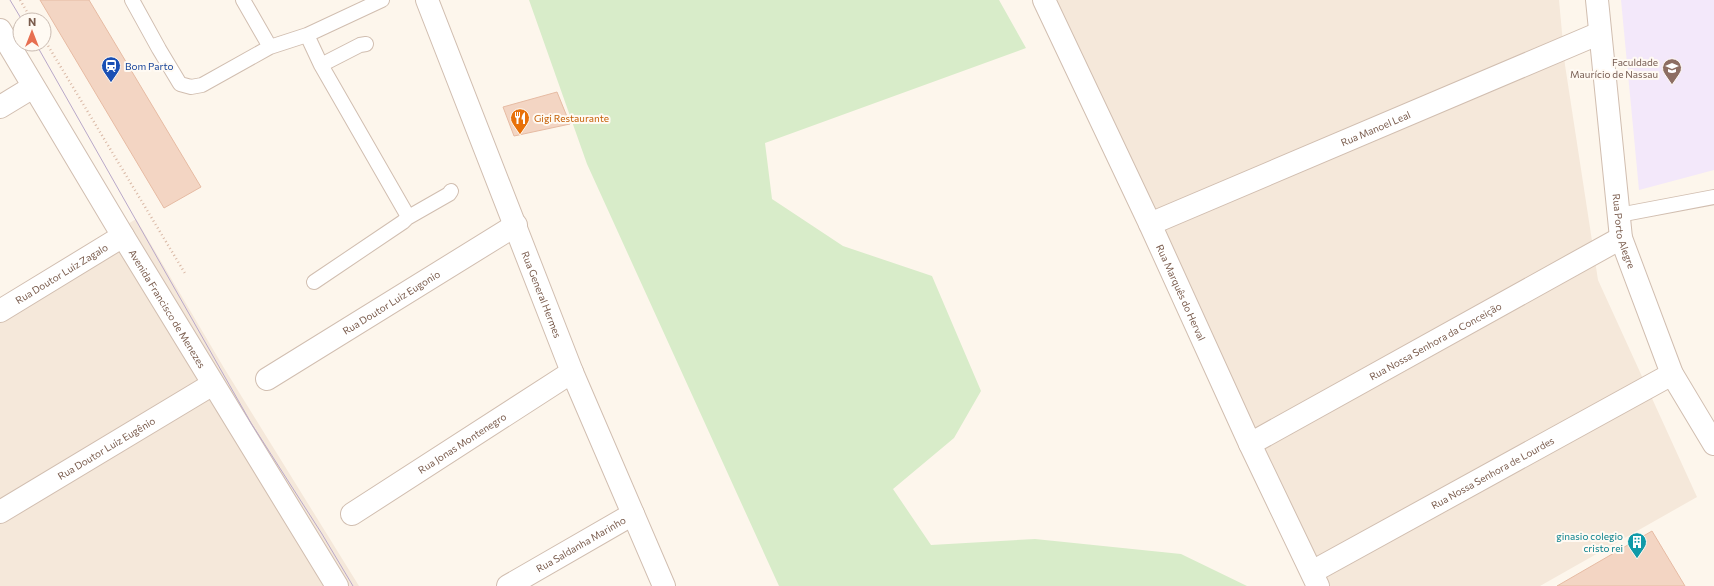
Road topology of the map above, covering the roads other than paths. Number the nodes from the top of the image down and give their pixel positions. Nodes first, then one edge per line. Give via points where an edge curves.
1 (132, 0) edge
2 (243, 0) edge
3 (382, 0) edge
4 (427, 0) edge
5 (1044, 0) edge
6 (1597, 0) edge
7 (0, 30) edge
8 (1600, 33) junction
9 (307, 35) junction
10 (366, 44) dead end
11 (270, 47) junction
12 (321, 65) junction
13 (33, 87) junction
14 (0, 107) edge
15 (451, 191) dead end
16 (1714, 197) edge
17 (1619, 215) junction
18 (407, 218) junction
19 (1150, 224) junction
20 (516, 225) junction
21 (122, 236) junction
22 (1621, 238) junction
23 (314, 282) dead end
24 (0, 311) edge
25 (572, 372) junction
26 (1672, 374) junction
27 (267, 379) dead end
28 (213, 384) junction
29 (1250, 444) junction
30 (1714, 444) edge
31 (0, 512) edge
32 (352, 514) dead end
33 (633, 514) junction
34 (1315, 579) edge
35 (337, 586) edge
36 (508, 586) edge
37 (664, 586) edge

1 - 11 lane via 180,84 191,87 202,85
2 - 11 lane
3 - 9 lane
4 - 20 street, Rua General Hermes
5 - 19 street, Rua Marquês do Herval
6 - 8 street, Rua Porto Alegre
7 - 13 street, Avenida Francisco de Menezes
8 - 17 street, Rua Porto Alegre
8 - 19 street, Rua Manoel Leal
9 - 11 lane
9 - 12 lane
10 - 12 lane
12 - 18 lane
13 - 14 street
13 - 21 street, Avenida Francisco de Menezes
15 - 18 lane
16 - 17 lane
17 - 22 street, Rua Porto Alegre
18 - 23 lane
19 - 29 street, Rua Marquês do Herval
20 - 25 street, Rua General Hermes
20 - 27 street, Rua Doutor Luiz Eugonio
21 - 24 street, Rua Doutor Luiz Zagalo
21 - 28 street, Avenida Francisco de Menezes
22 - 26 street, Rua Porto Alegre
22 - 29 street, Rua Nossa Senhora da Conceição
25 - 32 street, Rua Jonas Montenegro
25 - 33 street, Rua General Hermes
26 - 30 street, Rua Porto Alegre
26 - 34 street, Rua Nossa Senhora de Lourdes
28 - 31 street, Rua Doutor Luiz Eugênio
28 - 35 street, Avenida Francisco de Menezes
29 - 34 street, Rua Marquês do Herval
33 - 36 street, Rua Saldanha Marinho
33 - 37 street, Rua General Hermes

